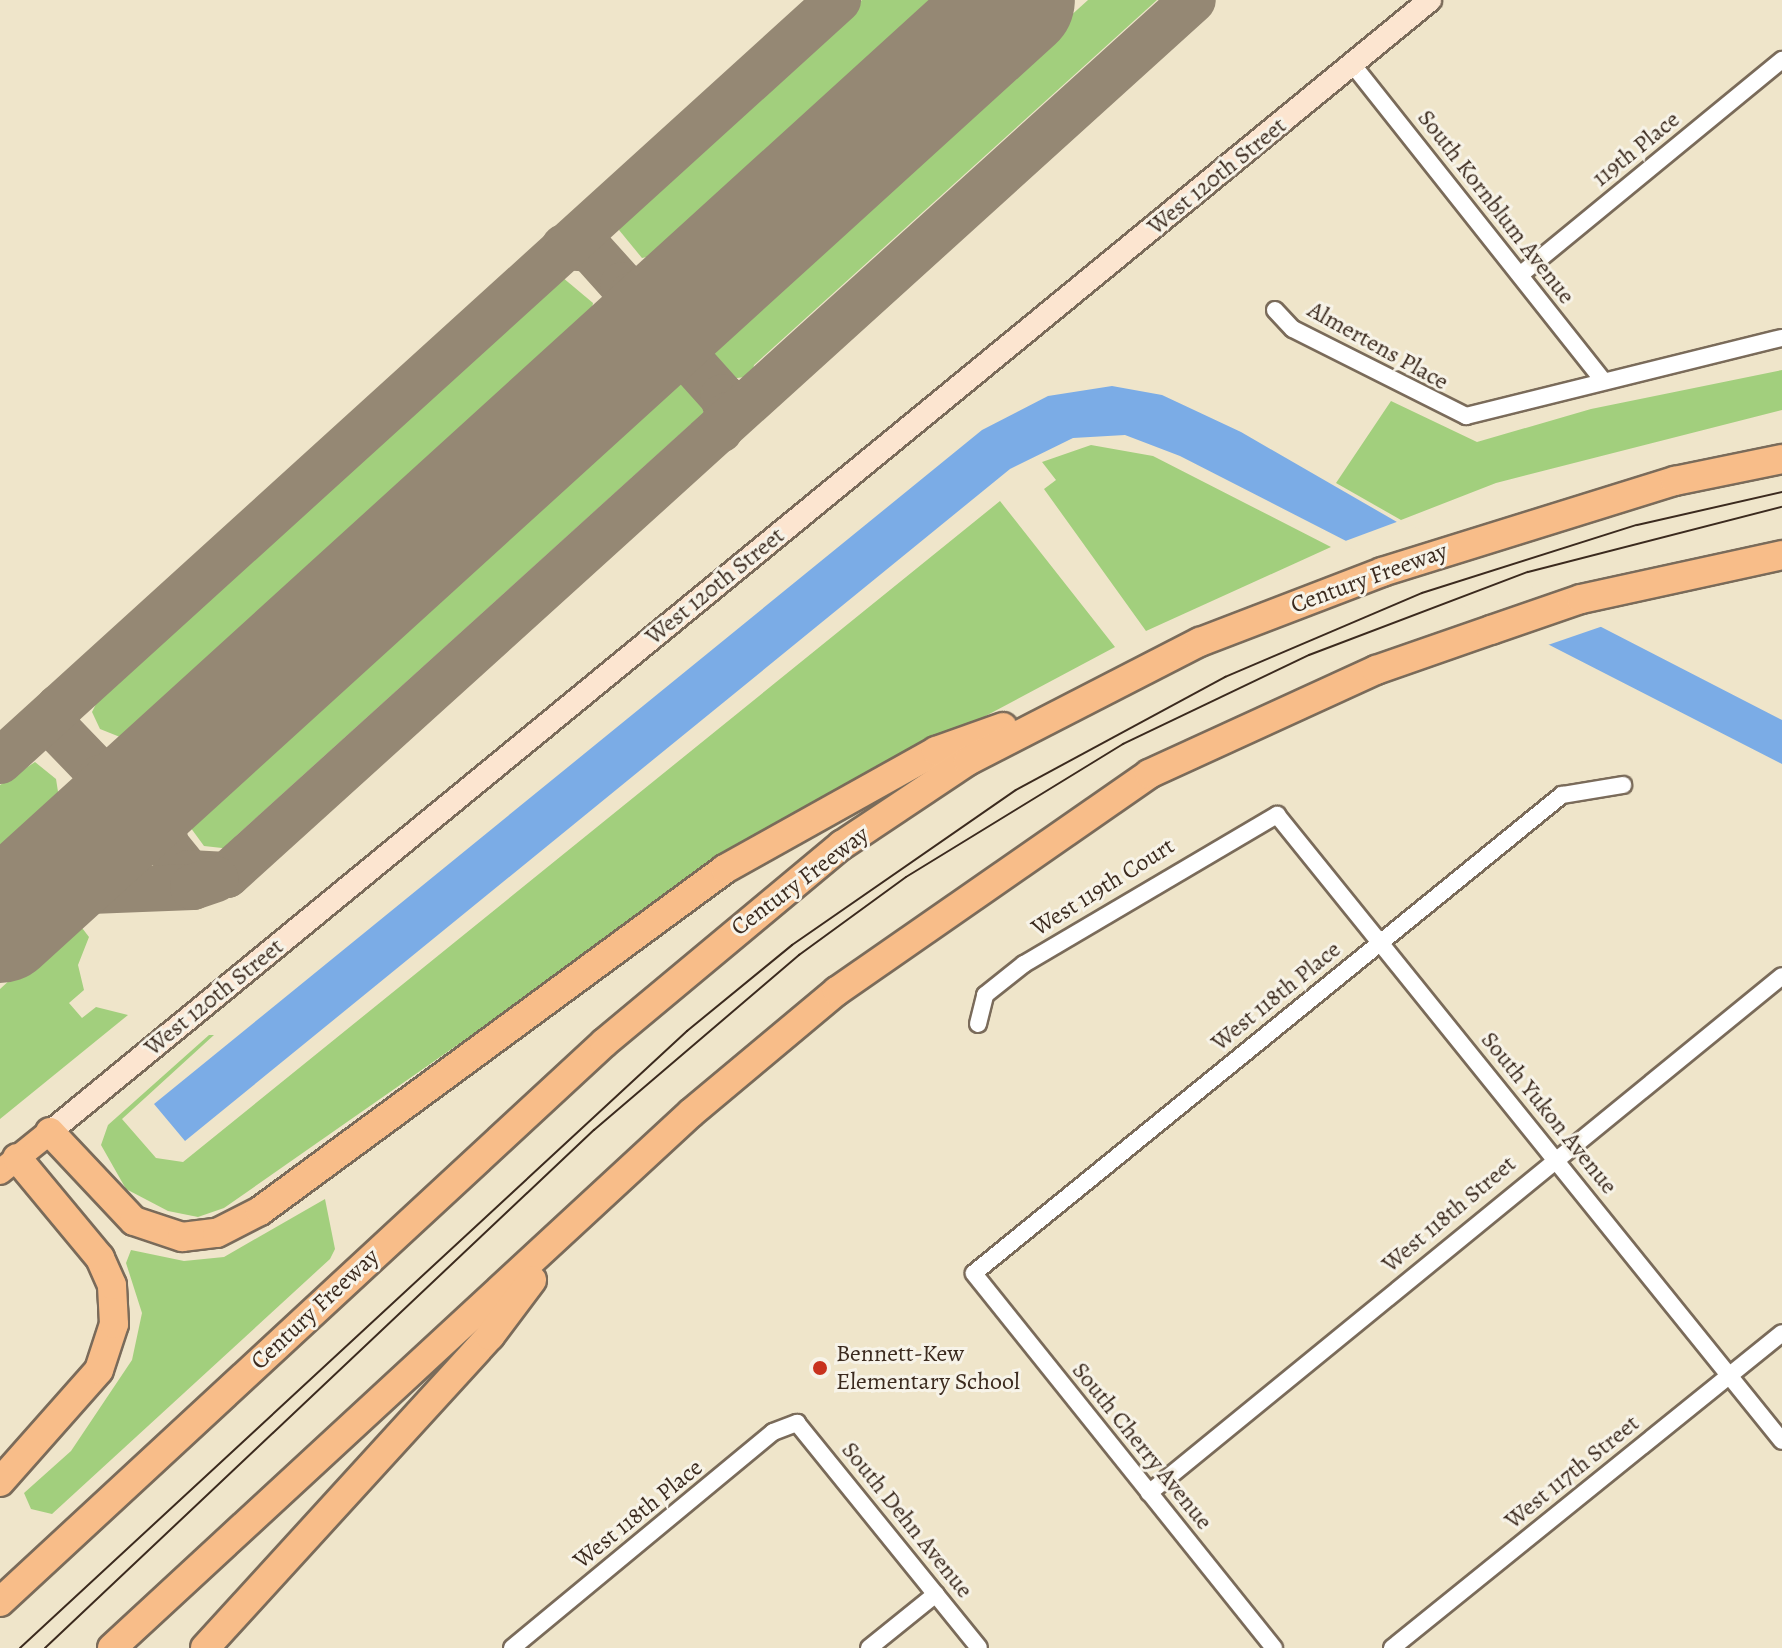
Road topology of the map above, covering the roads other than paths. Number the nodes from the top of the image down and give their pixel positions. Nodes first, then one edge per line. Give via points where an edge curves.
1 (1430, 0) edge
2 (1782, 60) edge
3 (1353, 65) junction
4 (1520, 275) junction
5 (1275, 310) dead end
6 (1782, 338) edge
7 (1602, 379) junction
8 (1782, 459) edge
9 (1782, 555) edge
10 (1094, 694) junction
11 (1623, 785) dead end
12 (1277, 815) joint
13 (1380, 941) junction
14 (1782, 976) edge
15 (978, 1024) dead end
16 (50, 1132) junction
17 (1554, 1159) junction
18 (9, 1165) edge
19 (570, 1228) junction
20 (974, 1273) joint
21 (1782, 1333) edge
22 (1729, 1376) junction
23 (797, 1423) joint
24 (1782, 1441) edge
25 (0, 1482) edge
26 (1149, 1493) junction
27 (936, 1594) junction
28 (0, 1602) edge
29 (112, 1648) edge
30 (205, 1648) edge
31 (512, 1648) edge
32 (869, 1648) edge
33 (979, 1648) edge
34 (1274, 1648) edge
35 (1392, 1648) edge

1 - 3 main road, West 120th Street
2 - 4 street, 119th Place
3 - 4 street, South Kornblum Avenue
3 - 16 main road, West 120th Street
4 - 7 street, South Kornblum Avenue
5 - 7 street, Almertens Place via 1293,329 1456,414 1492,413
6 - 7 street, Almertens Place
8 - 10 highway, Century Freeway via 1502,530 1200,642
9 - 19 highway via 1581,599 1491,630 1257,721 1149,774 837,991
10 - 16 highway via 936,751 725,869 260,1211 217,1233 182,1237 134,1221
10 - 28 highway, Century Freeway via 968,761 740,926
11 - 13 street, West 118th Place via 1562,795
12 - 13 street, South Yukon Avenue
12 - 15 street, West 119th Court via 1024,964 985,995
13 - 17 street, South Yukon Avenue
13 - 20 street, West 118th Place
14 - 17 street, West 118th Street
16 - 18 main road, West 120th Street
17 - 22 street, South Yukon Avenue
17 - 26 street, West 118th Street
18 - 25 highway via 100,1258 112,1285 114,1324 99,1370
19 - 29 highway
19 - 30 highway via 490,1336
20 - 26 street, South Cherry Avenue
21 - 22 street, West 117th Street
22 - 24 street, South Yukon Avenue
22 - 35 street, West 117th Street
23 - 27 street, South Dehn Avenue
23 - 31 street, West 118th Place via 773,1432
26 - 34 street, South Cherry Avenue
27 - 32 street
27 - 33 street, South Dehn Avenue

